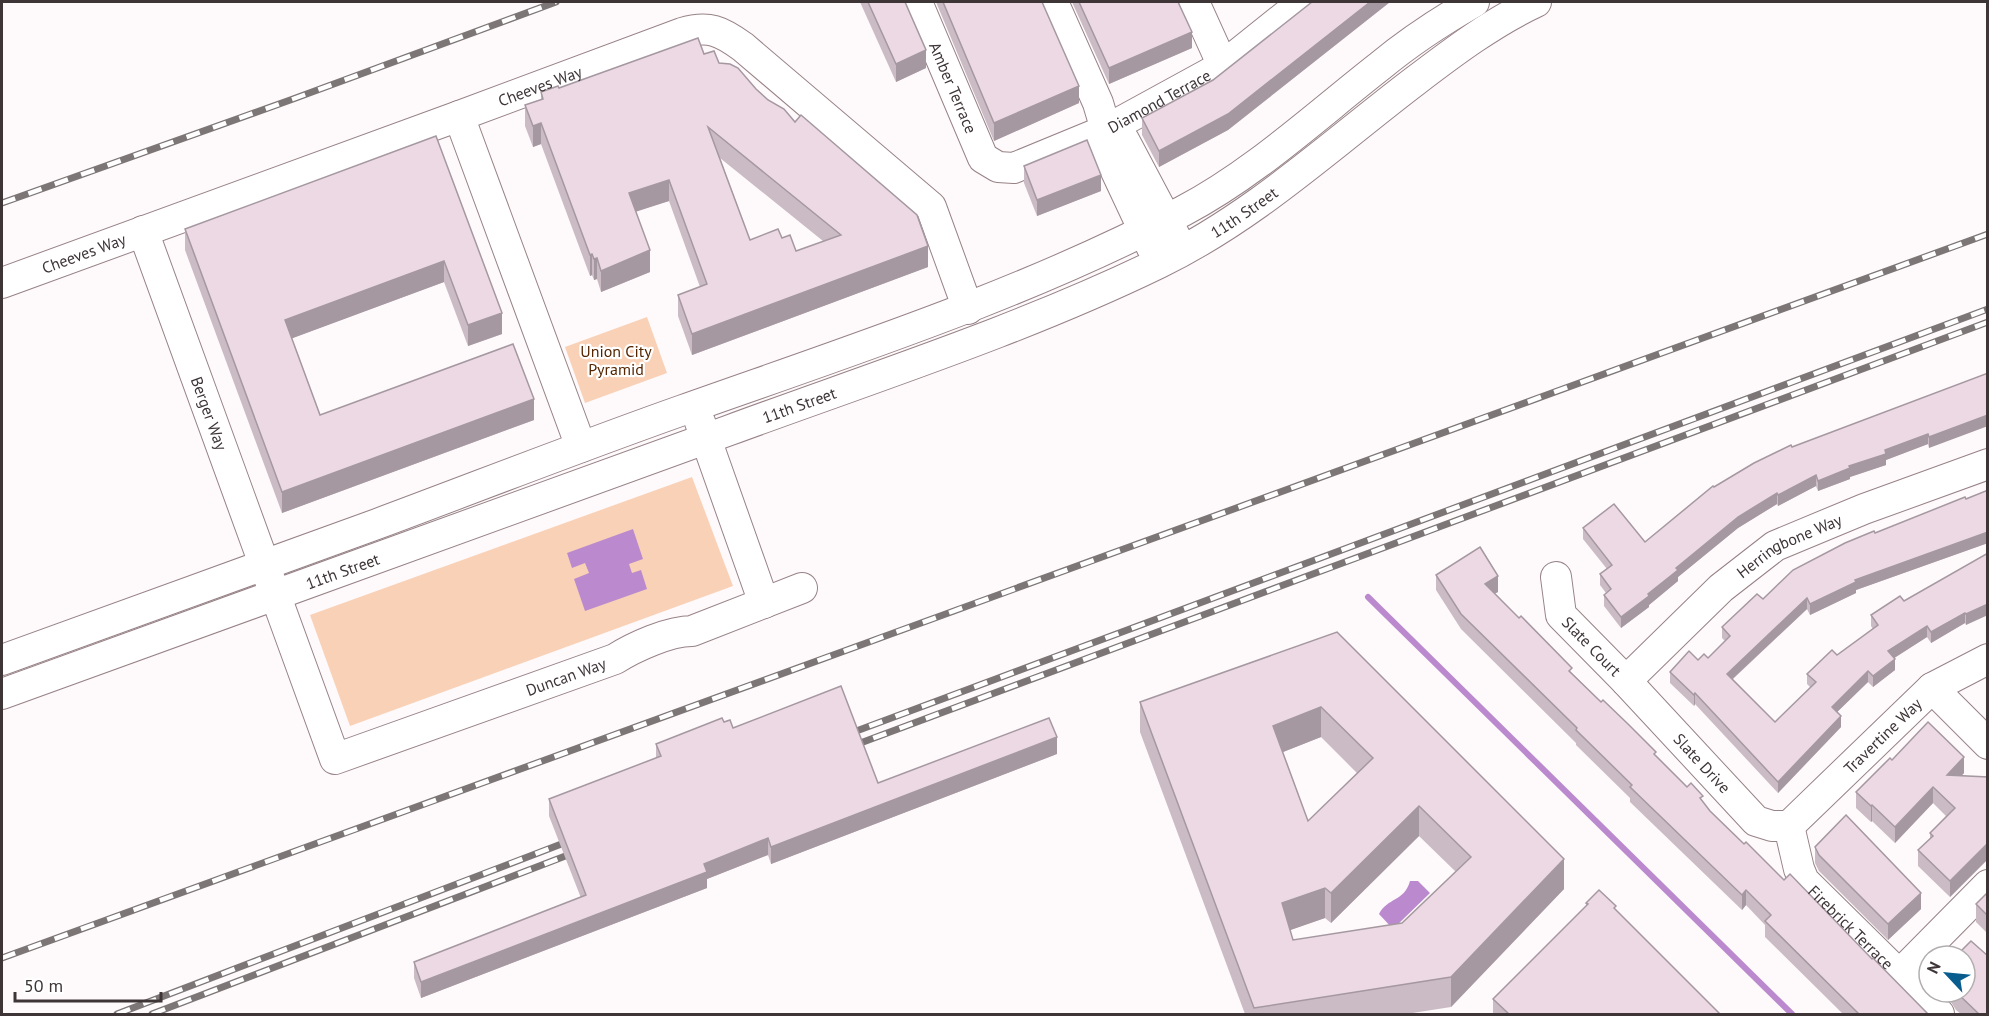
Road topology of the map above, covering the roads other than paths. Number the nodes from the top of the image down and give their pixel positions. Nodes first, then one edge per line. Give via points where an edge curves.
1 (917, 2) edge
2 (1053, 2) edge
3 (1194, 2) edge
4 (1304, 2) edge
5 (1474, 2) edge
6 (1536, 2) edge
7 (1223, 66) junction
8 (459, 116) junction
9 (1106, 130) junction
10 (998, 167) joint
11 (1154, 225) junction
12 (143, 231) junction
13 (1171, 257) junction
14 (2, 283) edge
15 (968, 309) junction
16 (694, 406) junction
17 (706, 439) junction
18 (581, 447) junction
19 (1988, 464) edge
20 (264, 564) junction
21 (1556, 577) dead end
22 (802, 588) dead end
23 (275, 595) junction
24 (764, 603) junction
25 (1988, 659) edge
26 (2, 660) edge
27 (1626, 681) junction
28 (1932, 688) junction
29 (2, 693) edge
30 (1988, 744) edge
31 (1789, 826) junction
32 (1988, 885) edge
33 (1900, 974) junction
34 (1939, 1014) edge

1 - 10 street, Amber Terrace via 983,158
2 - 9 street
3 - 7 street
4 - 7 street, Diamond Terrace
5 - 11 street, 11th Street via 1392,56 1254,165 1187,209
6 - 13 street, 11th Street via 1455,50 1306,168 1244,213
7 - 9 street, Diamond Terrace
8 - 12 street, Cheeves Way
8 - 15 street, Cheeves Way via 682,33 711,29 743,47 931,207
8 - 18 street
9 - 10 street, Diamond Terrace via 1014,168
9 - 11 street via 1124,140
11 - 13 street
11 - 15 street, 11th Street
12 - 14 street, Cheeves Way
12 - 20 street, Berger Way
13 - 17 street, 11th Street via 1005,329
15 - 16 street, 11th Street
16 - 17 street
16 - 18 street, 11th Street
17 - 23 street, 11th Street
17 - 24 street
18 - 20 street, 11th Street
19 - 27 street, Herringbone Way via 1775,546 1721,588
20 - 23 street, Berger Way
20 - 26 street, 11th Street
21 - 27 street, Slate Court via 1561,615
22 - 24 street
23 - 24 street, Duncan Way via 335,759
23 - 29 street, 11th Street
25 - 28 street, Travertine Way
27 - 31 street, Slate Drive via 1756,821
28 - 30 street
28 - 31 street, Travertine Way
31 - 33 street, Firebrick Terrace via 1804,881
32 - 33 street
33 - 34 street, Firebrick Terrace

